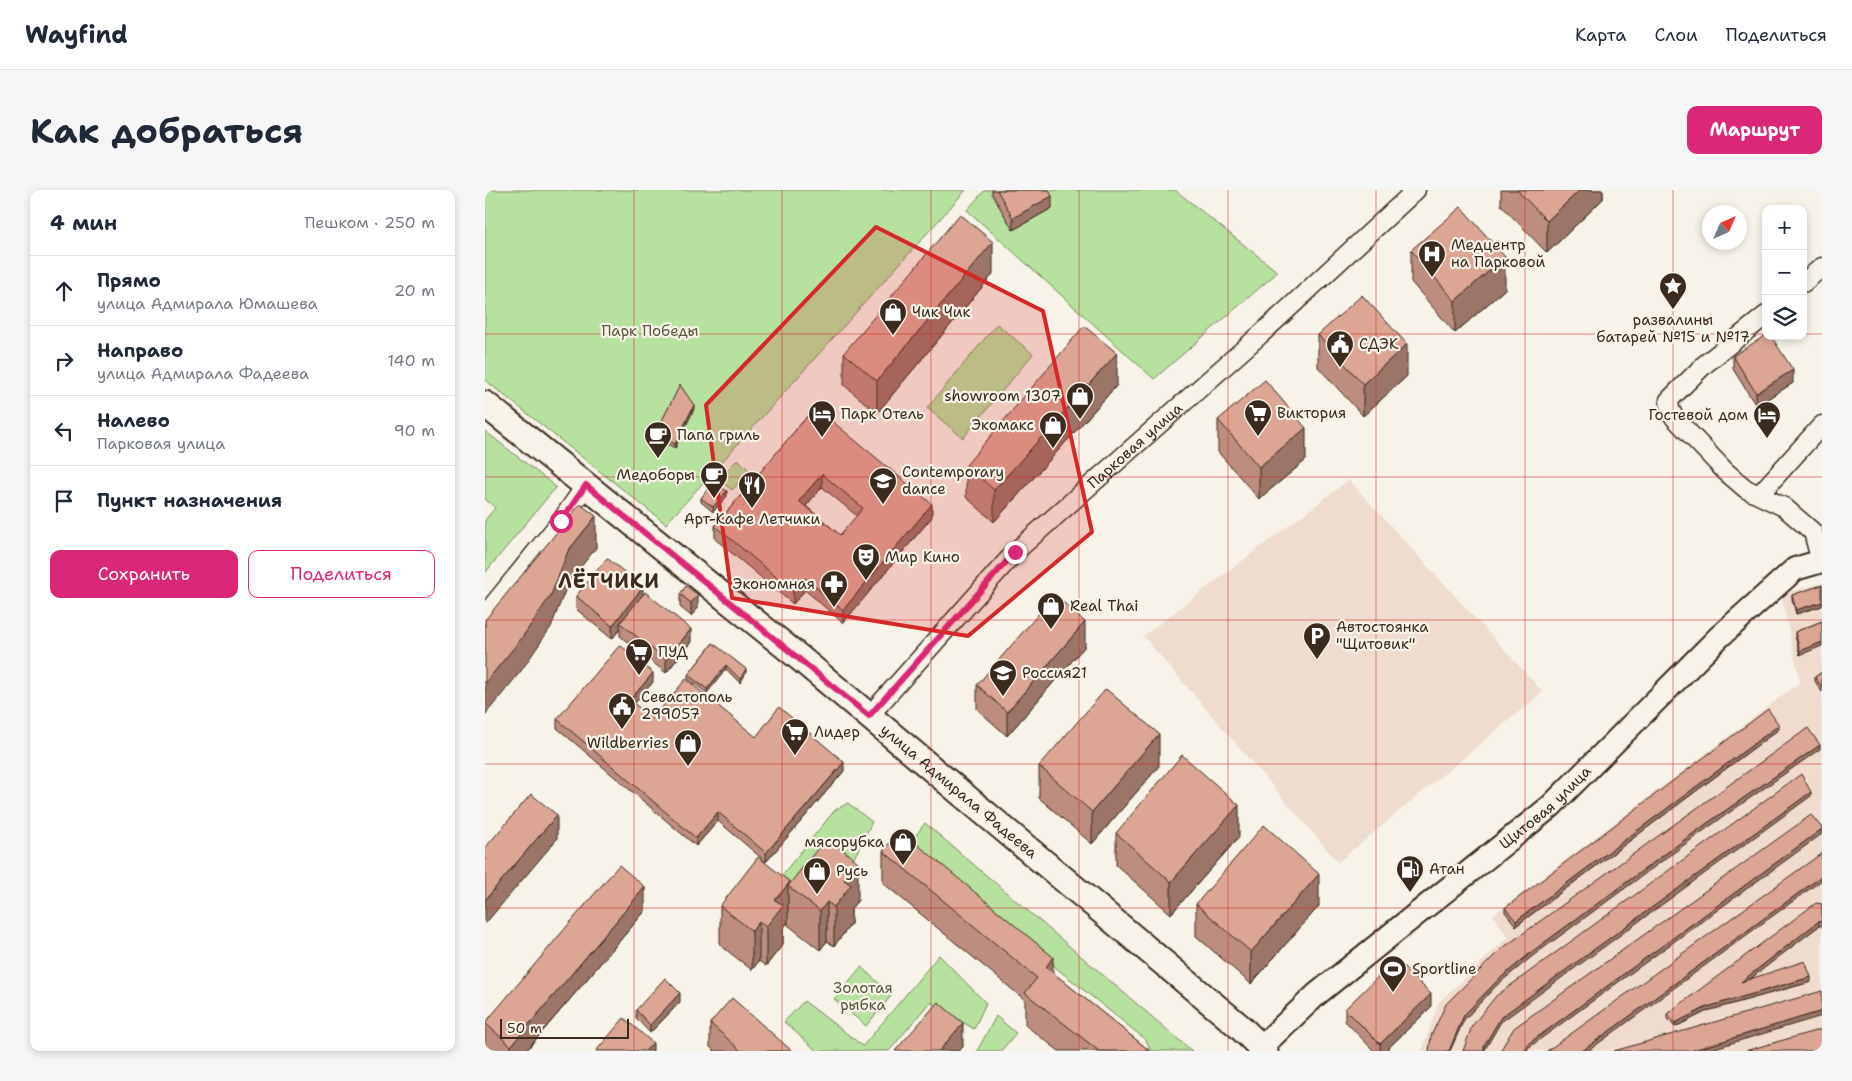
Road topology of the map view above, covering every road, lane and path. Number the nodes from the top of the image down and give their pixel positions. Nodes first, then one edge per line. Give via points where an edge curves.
1 (1416, 190) edge
2 (1822, 267) edge
3 (1807, 280) edge
4 (1762, 318) edge
5 (485, 404) edge
6 (1822, 425) edge
7 (586, 485) junction
8 (1759, 495) junction
9 (1822, 562) edge
10 (485, 615) edge
11 (869, 716) junction
12 (1263, 1049) edge

1 - 11 street, Парковая улица via 1261,334 1015,552
2 - 3 street
4 - 8 street via 1705,365 1669,400 1674,417 1725,471
5 - 7 main road, улица Адмирала Фадеева
6 - 8 street
7 - 10 street
7 - 11 main road, улица Адмирала Фадеева
8 - 9 street via 1784,507 1813,532
9 - 12 street, Щитовая улица via 1795,569 1719,637 1551,806 1298,1009
11 - 12 main road, улица Адмирала Фадеева

